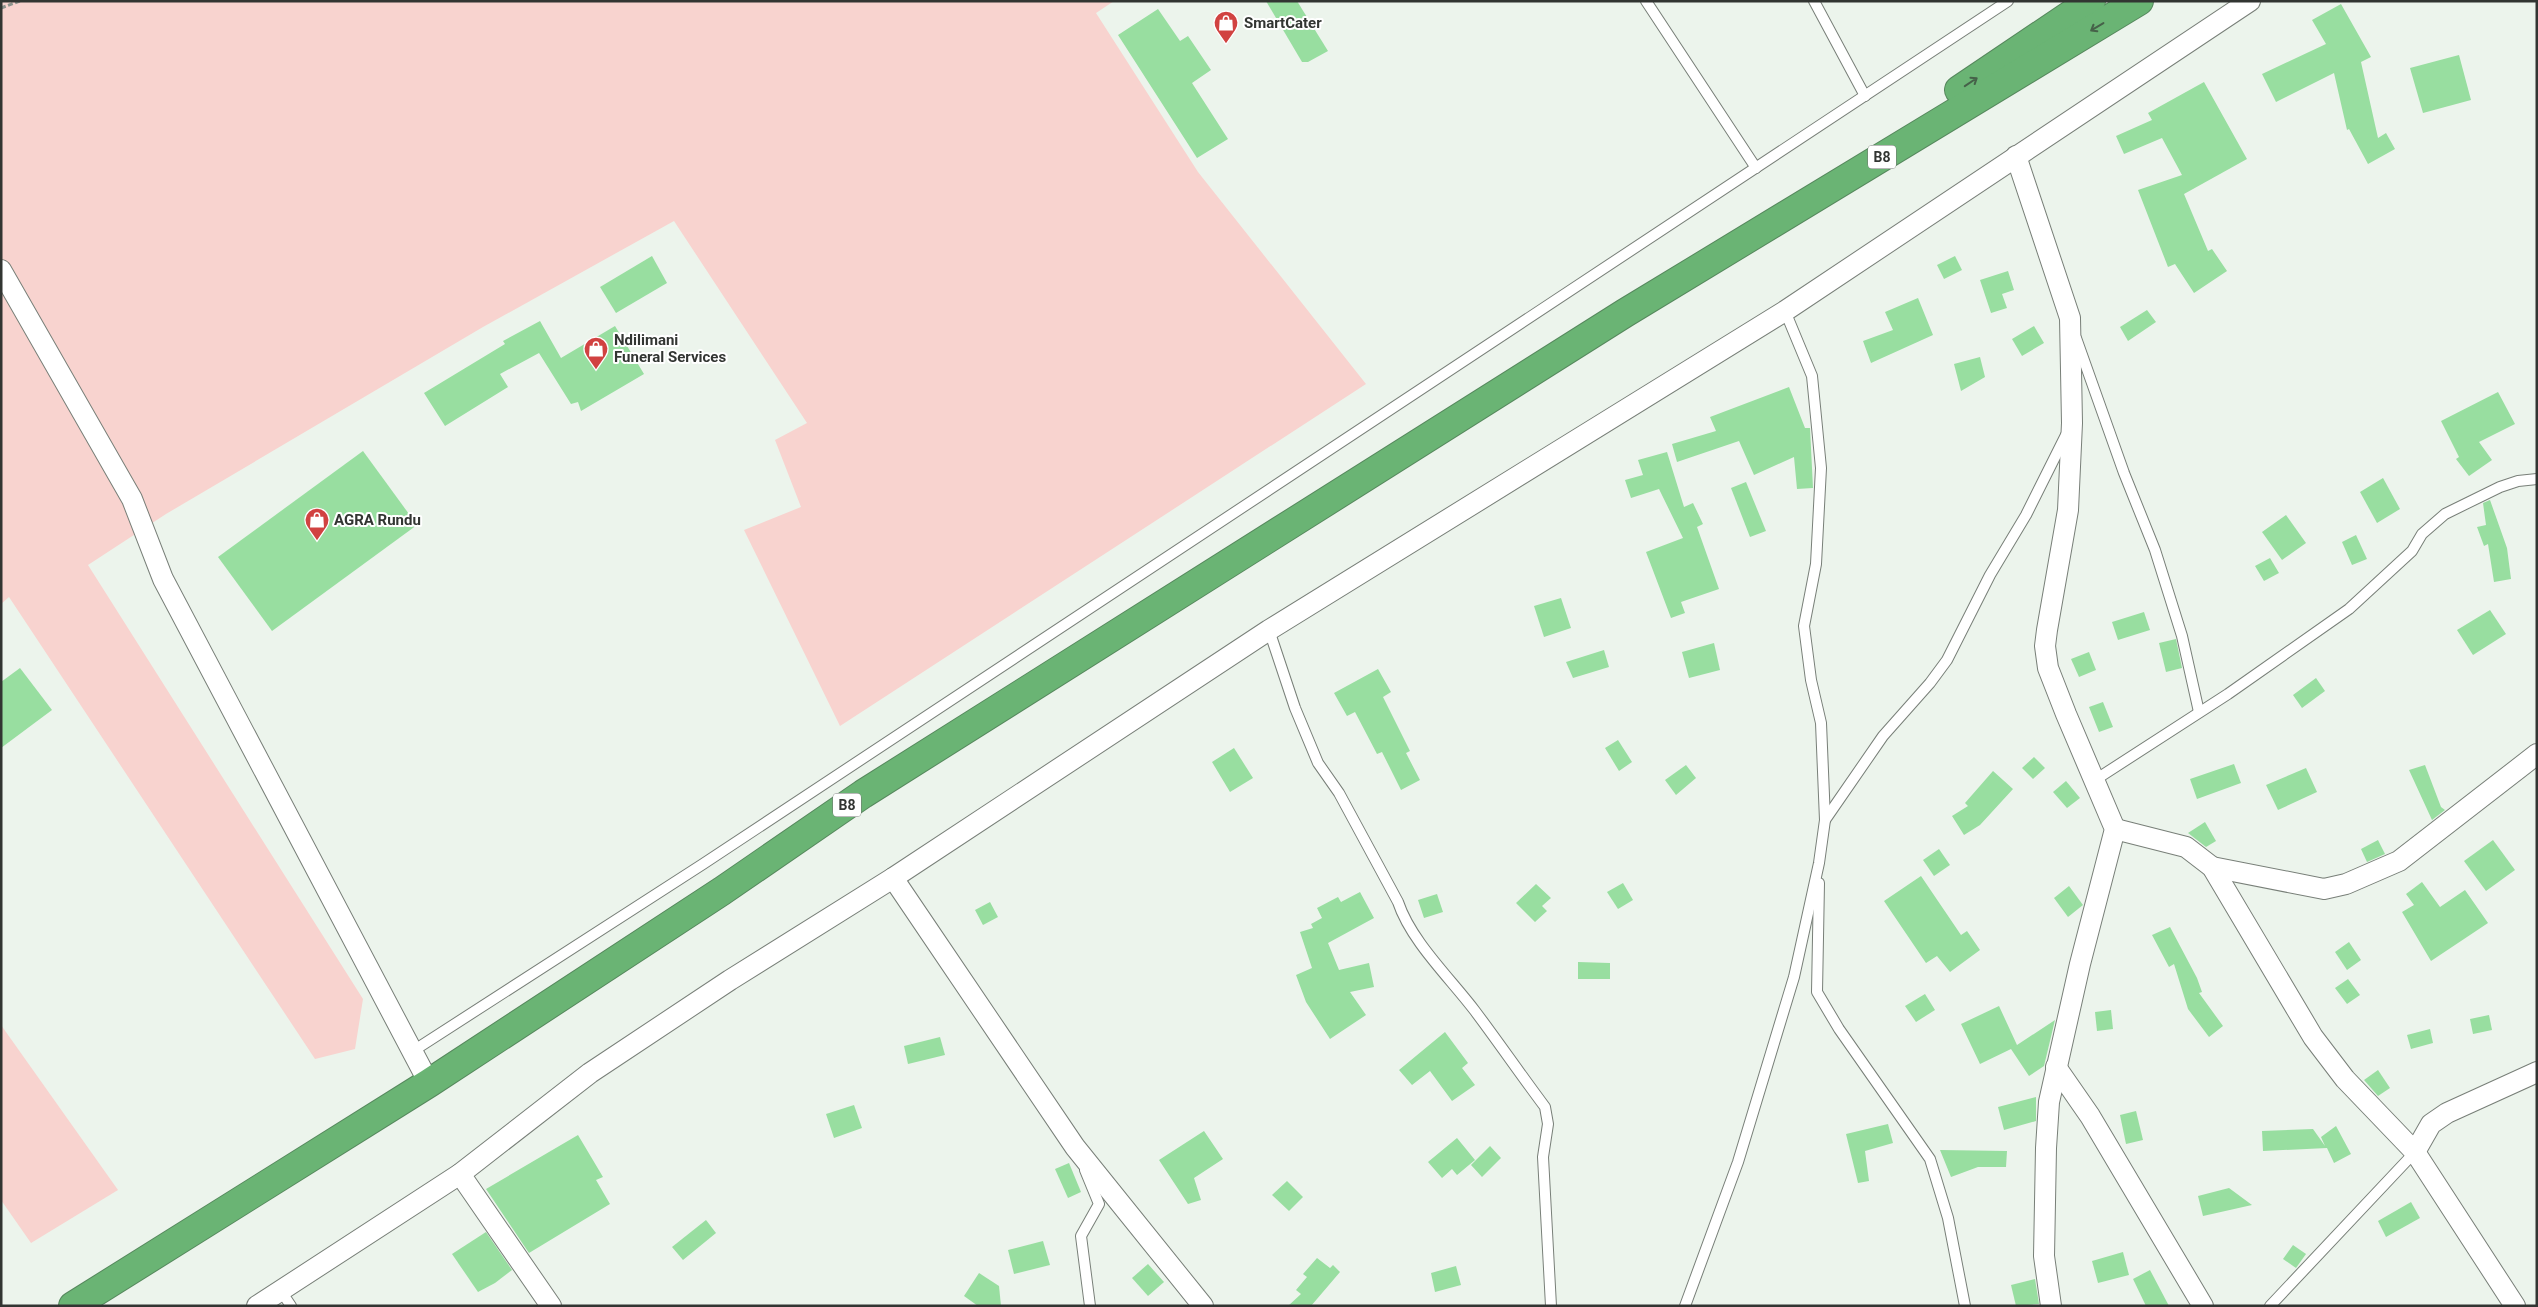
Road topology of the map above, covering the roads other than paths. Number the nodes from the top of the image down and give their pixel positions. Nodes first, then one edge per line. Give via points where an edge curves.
1 (1646, 1) edge
2 (1814, 1) edge
3 (2008, 1) edge
4 (2091, 1) edge
5 (2139, 1) edge
6 (2250, 1) edge
7 (1865, 96) junction
8 (2016, 156) junction
9 (1756, 168) junction
10 (1, 270) edge
11 (1785, 311) junction
12 (1626, 313) junction
13 (2070, 318) junction
14 (2072, 423) junction
15 (2537, 480) edge
16 (1269, 630) junction
17 (2199, 712) junction
18 (2537, 754) edge
19 (2095, 780) junction
20 (1825, 820) junction
21 (2115, 829) junction
22 (1819, 863) junction
23 (2212, 867) junction
24 (893, 878) junction
25 (413, 1051) junction
26 (2056, 1067) junction
27 (2537, 1072) edge
28 (429, 1083) junction
29 (1075, 1147) junction
30 (2416, 1152) junction
31 (460, 1174) junction
32 (286, 1298) edge
33 (73, 1306) edge
34 (257, 1306) edge
35 (551, 1306) edge
36 (1090, 1306) edge
37 (1203, 1306) edge
38 (1550, 1306) edge
39 (1685, 1306) edge
40 (1965, 1306) edge
41 (2051, 1306) edge
42 (2203, 1306) edge
43 (2270, 1306) edge
44 (2515, 1306) edge

1 - 9 lane
2 - 7 lane
3 - 7 lane
12 -> 4 highway, B8
5 -> 12 highway, B8
6 - 8 street
7 - 9 lane
8 - 11 street
8 - 13 street
9 - 25 lane
10 - 25 street via 132,499 163,579
11 - 16 street
11 - 20 lane via 1812,376 1821,468 1816,564 1804,626 1821,723
12 - 28 highway, B8 via 863,794 722,891
13 - 14 street
13 - 17 lane via 2124,473 2155,550 2182,636
14 - 19 street via 2068,510 2045,646 2052,677
14 - 20 lane via 1947,660 1883,736
15 - 17 lane via 2518,481 2500,487 2445,514 2422,534 2412,551 2349,609
16 - 24 street
16 - 38 lane via 1295,708 1318,763 1339,793 1402,913 1544,1107 1548,1124 1543,1157
17 - 19 lane
18 - 23 street via 2398,861 2346,884 2324,888
19 - 21 street
20 - 22 lane
21 - 23 street via 2186,847
21 - 26 street
22 - 39 lane via 1794,977 1738,1162
22 - 40 lane via 1817,992 1839,1029 1930,1159 1948,1218
23 - 30 street via 2314,1037 2345,1079
24 - 29 street
24 - 31 street via 590,1072
25 - 28 street
26 - 41 street via 2049,1102 2044,1187 2044,1256
26 - 42 street via 2090,1116
27 - 30 street via 2447,1113 2431,1124
28 - 33 highway, B8
29 - 36 lane via 1099,1204 1081,1236
29 - 37 street
30 - 43 lane
30 - 44 street
31 - 32 street
31 - 35 street
32 - 34 street

